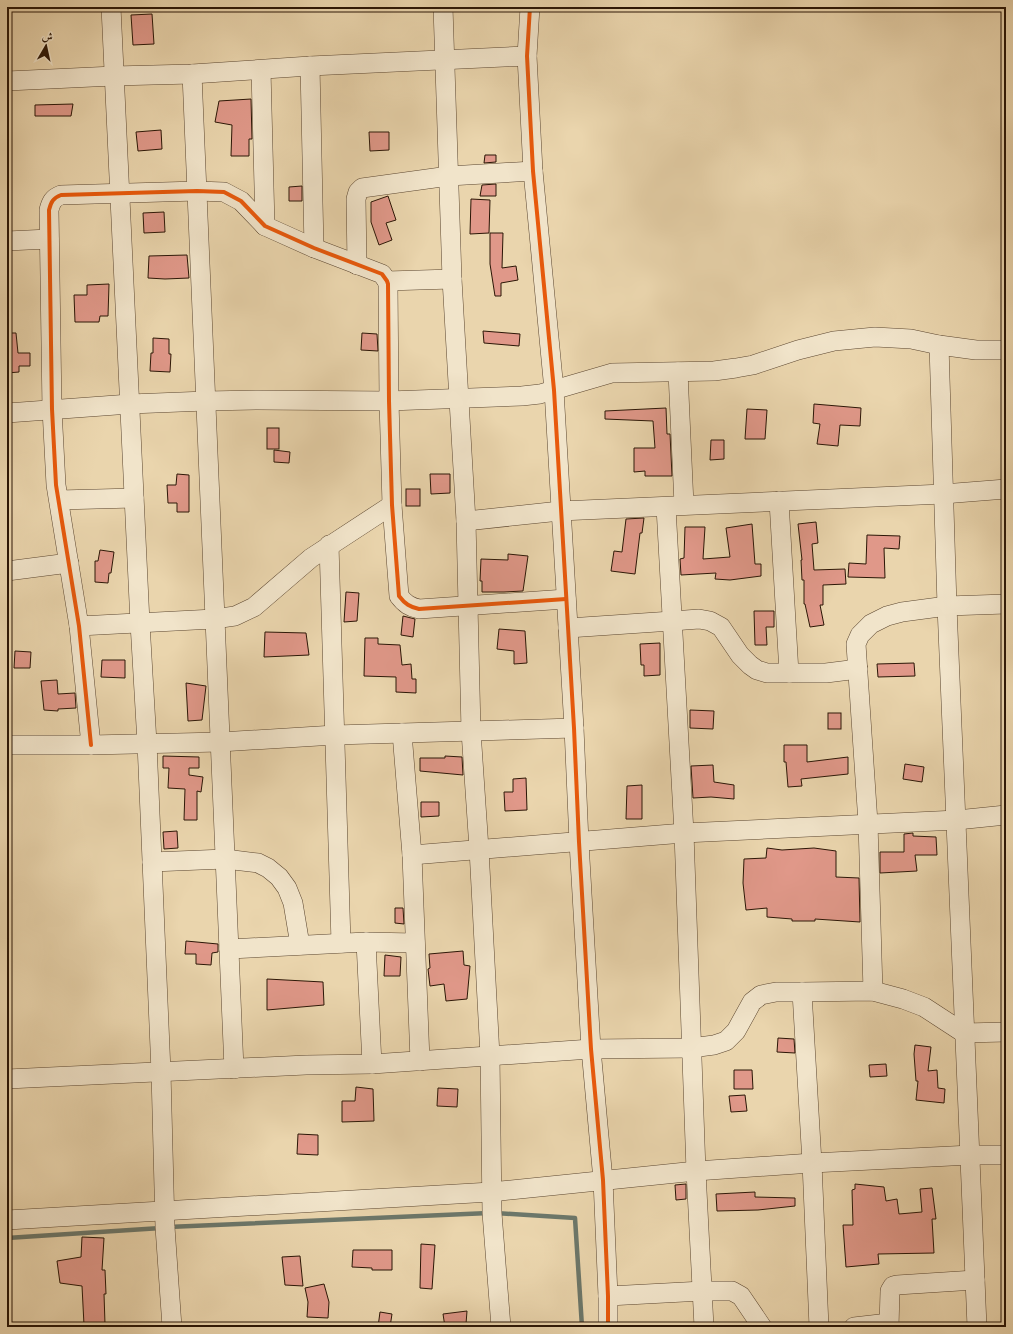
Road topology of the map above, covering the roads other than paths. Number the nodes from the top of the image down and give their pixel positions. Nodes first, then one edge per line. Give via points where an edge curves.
1 (111, 7) edge
2 (443, 7) edge
3 (530, 7) edge
4 (527, 56) junction
5 (444, 61) junction
6 (310, 66) junction
7 (261, 70) junction
8 (192, 74) junction
9 (114, 76) junction
10 (7, 81) edge
11 (533, 171) junction
12 (449, 176) junction
13 (197, 191) junction
14 (120, 193) junction
15 (266, 226) junction
16 (49, 239) junction
17 (7, 241) edge
18 (314, 248) junction
19 (357, 265) junction
20 (452, 279) junction
21 (387, 281) junction
22 (939, 346) junction
23 (1006, 350) edge
24 (678, 372) junction
25 (554, 390) junction
26 (459, 398) junction
27 (206, 401) junction
28 (389, 401) junction
29 (130, 404) junction
30 (52, 409) junction
31 (7, 413) edge
32 (1006, 489) edge
33 (943, 494) junction
34 (134, 498) junction
35 (58, 500) junction
36 (780, 501) junction
37 (392, 505) junction
38 (675, 506) junction
39 (560, 511) junction
40 (466, 521) junction
41 (329, 545) junction
42 (68, 562) junction
43 (7, 571) edge
44 (566, 599) junction
45 (1006, 604) edge
46 (469, 606) junction
47 (947, 606) junction
48 (214, 619) junction
49 (672, 621) junction
50 (140, 623) junction
51 (79, 626) junction
52 (568, 628) junction
53 (858, 669) junction
54 (789, 673) junction
55 (574, 728) junction
56 (471, 731) junction
57 (402, 733) junction
58 (335, 735) junction
59 (220, 742) junction
60 (147, 743) junction
61 (7, 745) edge
62 (91, 745) junction
63 (1006, 814) edge
64 (957, 820) junction
65 (868, 824) junction
66 (684, 834) junction
67 (579, 842) junction
68 (479, 849) junction
69 (412, 854) junction
70 (226, 859) junction
71 (152, 862) junction
72 (366, 942) junction
73 (341, 943) junction
74 (415, 943) junction
75 (300, 945) junction
76 (229, 948) junction
77 (873, 990) junction
78 (802, 992) junction
79 (1006, 1032) edge
80 (964, 1033) junction
81 (691, 1048) junction
82 (591, 1049) junction
83 (490, 1056) junction
84 (420, 1061) junction
85 (372, 1064) junction
86 (234, 1069) junction
87 (161, 1072) junction
88 (7, 1079) edge
89 (970, 1155) junction
90 (1006, 1155) edge
91 (812, 1163) junction
92 (696, 1170) junction
93 (603, 1180) junction
94 (491, 1192) junction
95 (165, 1212) junction
96 (7, 1220) edge
97 (975, 1280) junction
98 (703, 1291) junction
99 (608, 1296) junction
100 (889, 1325) edge
101 (172, 1327) edge
102 (501, 1327) edge
103 (608, 1327) edge
104 (704, 1327) edge
105 (762, 1327) edge
106 (819, 1327) edge
107 (854, 1327) edge
108 (977, 1327) edge

1 - 9 street
2 - 5 street
3 - 4 street
4 - 5 street
4 - 11 street
5 - 6 street
5 - 12 street
6 - 7 street
6 - 18 street
7 - 8 street
7 - 15 street
8 - 9 street
8 - 13 street
9 - 10 street
9 - 14 street
11 - 12 street
11 - 25 street
12 - 19 street via 362,188 356,199
12 - 20 street
13 - 14 street
13 - 15 street via 224,192 242,201
13 - 27 street
14 - 16 street via 69,194 54,198 49,210
14 - 29 street
15 - 18 street
16 - 17 street
16 - 30 street
18 - 19 street
19 - 21 street via 382,274
20 - 21 street
20 - 26 street
21 - 28 street
22 - 23 street
22 - 24 street via 911,339 875,337 834,341 753,365 714,371
22 - 33 street
24 - 25 street via 612,373
24 - 38 street
25 - 26 street via 522,396
25 - 39 street
26 - 28 street
26 - 40 street
27 - 28 street
27 - 29 street
27 - 48 street
28 - 37 street
29 - 30 street
29 - 34 street
30 - 31 street
30 - 35 street
32 - 33 street
33 - 36 street
33 - 47 street
34 - 35 street
34 - 50 street
35 - 42 street
36 - 38 street
36 - 54 street
37 - 41 street
37 - 46 street via 398,587 405,603 419,610
38 - 39 street
38 - 49 street
39 - 40 street
39 - 44 street
40 - 46 street
41 - 48 street via 254,607 235,616
41 - 58 street
42 - 43 street
42 - 51 street
44 - 46 street
44 - 52 street
45 - 47 street
46 - 56 street
47 - 53 street via 902,612 871,624 860,635 856,644
47 - 64 street
48 - 50 street
48 - 59 street
49 - 52 street
49 - 54 street via 710,621 721,627 750,665 767,673
49 - 66 street
50 - 51 street
50 - 60 street
51 - 62 street
52 - 55 street
53 - 54 street via 826,673
53 - 65 street
55 - 56 street
55 - 67 street
56 - 57 street
56 - 68 street
57 - 58 street
57 - 69 street
58 - 59 street
58 - 73 street
59 - 60 street
59 - 70 street
60 - 62 street
60 - 71 street
61 - 62 street
63 - 64 street
64 - 65 street
64 - 80 street
65 - 66 street
65 - 77 street
66 - 67 street
66 - 81 street
67 - 68 street
67 - 82 street
68 - 69 street
68 - 83 street
69 - 74 street
70 - 71 street
70 - 75 street via 258,863 279,877 293,903
70 - 76 street
71 - 87 street
72 - 73 street
72 - 74 street
72 - 85 street
73 - 75 street
74 - 84 street
75 - 76 street
76 - 86 street
77 - 78 street
77 - 80 street via 924,1007
78 - 81 street via 761,995 752,1002 736,1031 726,1041
78 - 91 street
79 - 80 street
80 - 89 street
81 - 82 street
81 - 92 street
82 - 83 street
82 - 93 street
83 - 84 street
83 - 94 street
84 - 85 street
85 - 86 street
86 - 87 street
87 - 88 street
87 - 95 street
89 - 90 street
89 - 91 street
89 - 97 street
91 - 92 street
91 - 106 street
92 - 93 street
92 - 98 street
93 - 94 street
93 - 99 street
94 - 95 street
94 - 102 street
95 - 96 street
95 - 101 street
97 - 100 street via 893,1286 890,1291
97 - 108 street
98 - 99 street
98 - 104 street
98 - 105 street via 737,1293
99 - 103 street
100 - 107 street

